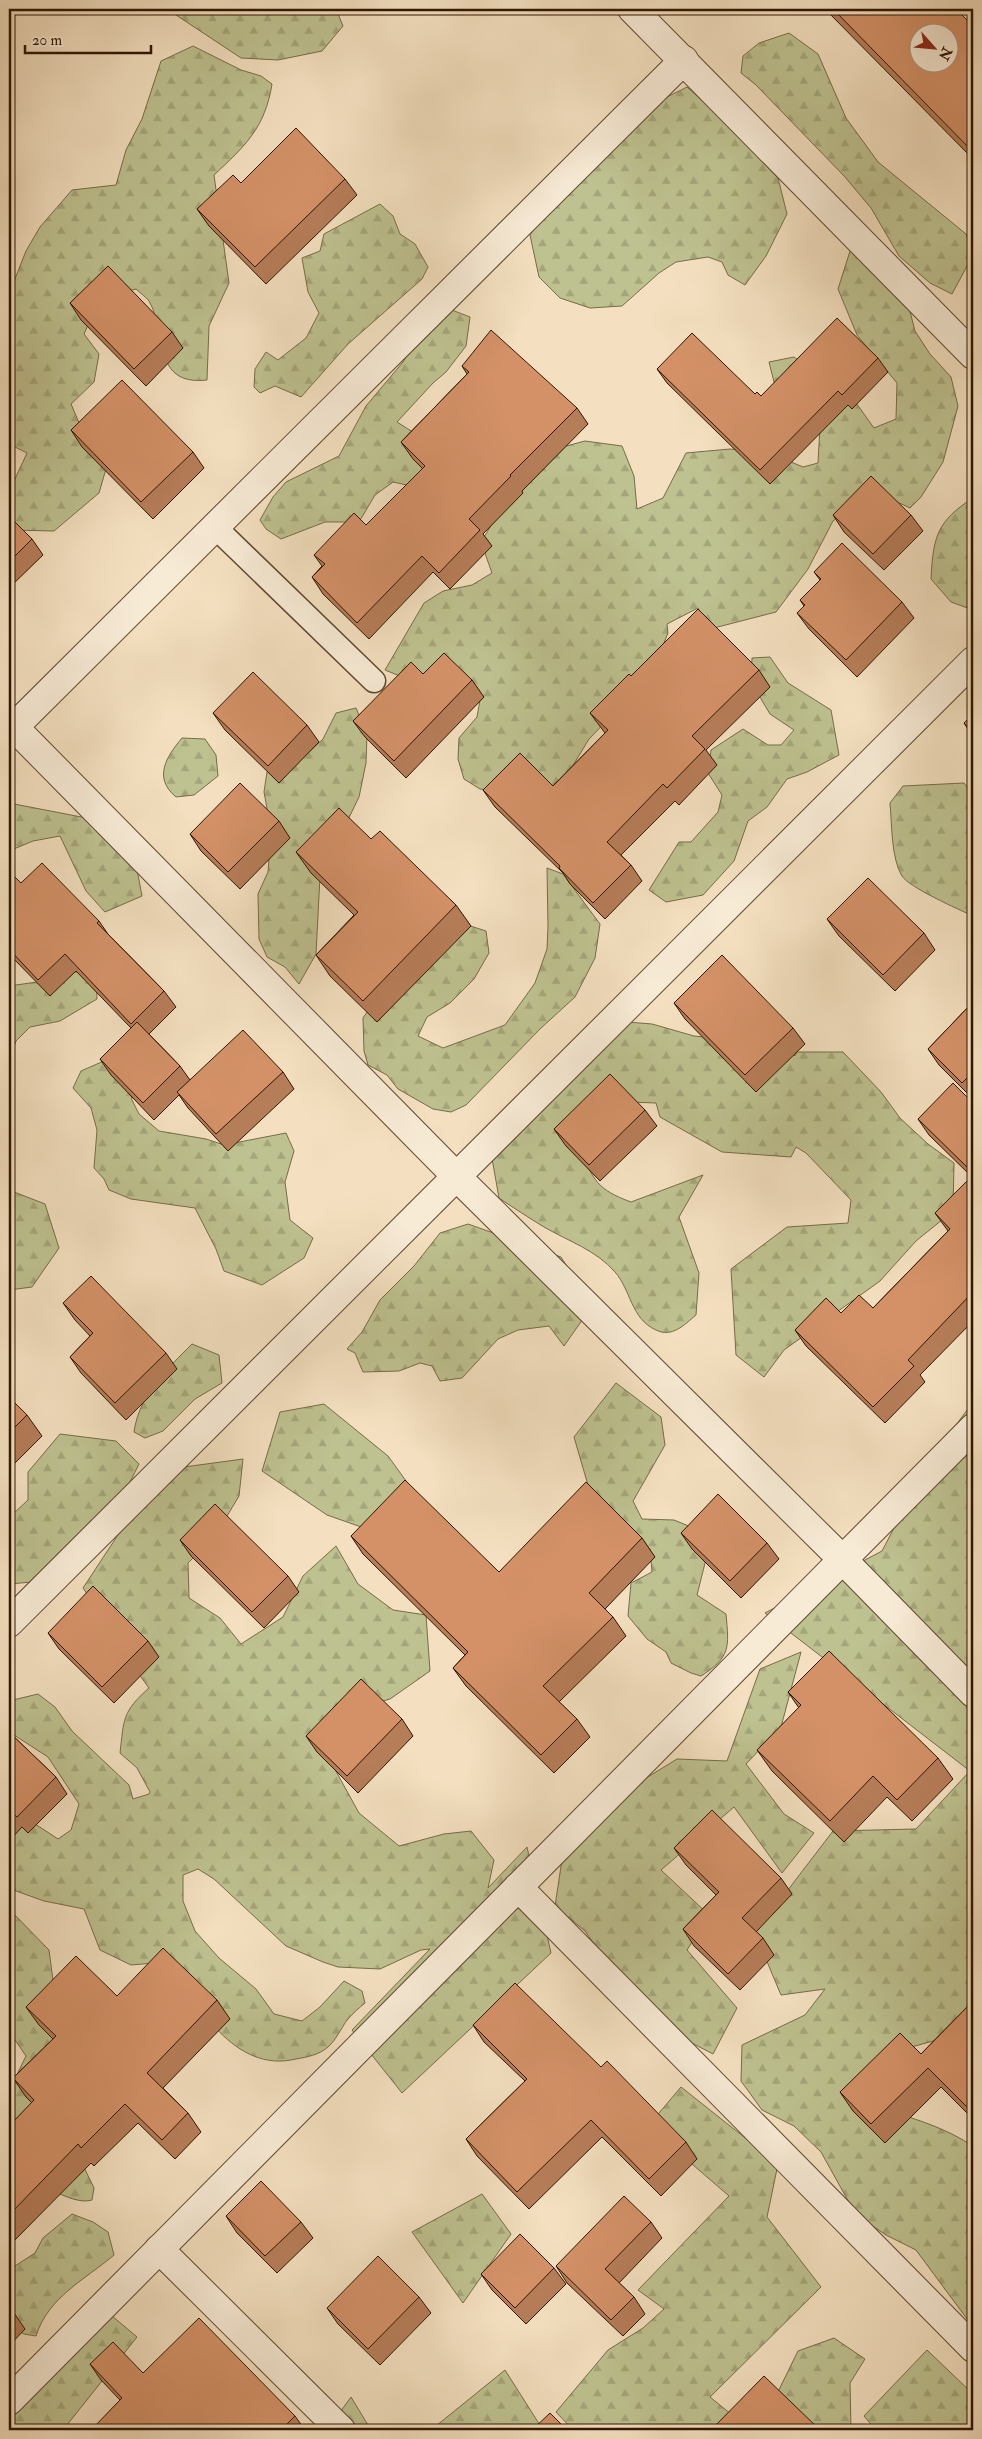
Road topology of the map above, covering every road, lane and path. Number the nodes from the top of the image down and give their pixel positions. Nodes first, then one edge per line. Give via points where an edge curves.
1 (632, 9) edge
2 (684, 60) junction
3 (973, 355) edge
4 (215, 527) junction
5 (973, 661) edge
6 (374, 681) dead end
7 (10, 727) edge
8 (457, 1177) junction
9 (973, 1428) edge
10 (842, 1560) junction
11 (9, 1623) edge
12 (973, 1693) edge
13 (518, 1887) junction
14 (159, 2249) junction
15 (973, 2348) edge
16 (9, 2401) edge
17 (341, 2430) edge

1 - 2 street
2 - 3 street
2 - 4 street
4 - 6 lane
4 - 7 street
5 - 8 street
7 - 8 street
8 - 10 street
8 - 11 street
9 - 10 street
10 - 12 street
10 - 13 street
13 - 14 street
13 - 15 street
14 - 16 street
14 - 17 street

